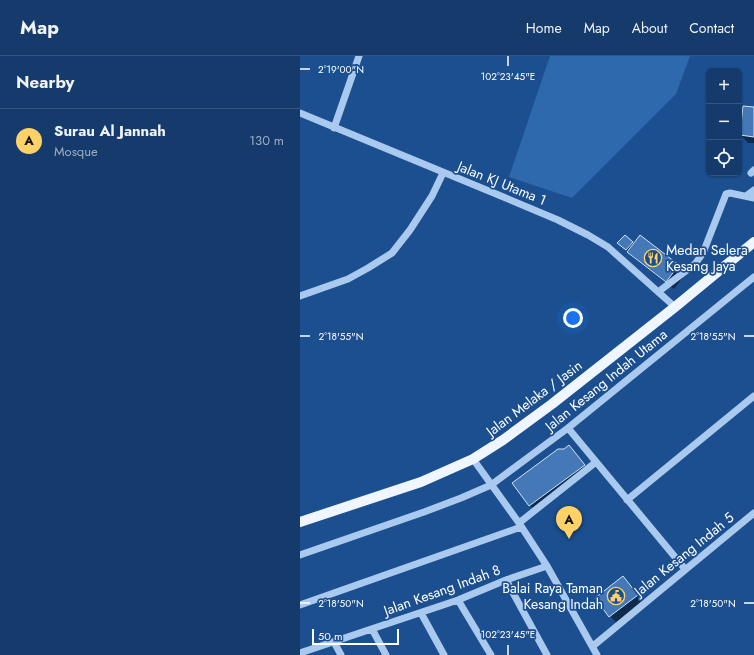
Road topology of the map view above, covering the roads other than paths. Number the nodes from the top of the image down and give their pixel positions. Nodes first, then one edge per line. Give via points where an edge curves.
1 (359, 56) edge
2 (300, 113) edge
3 (334, 128) junction
4 (443, 173) junction
5 (754, 190) edge
6 (746, 196) junction
7 (754, 198) edge
8 (754, 242) edge
9 (754, 277) edge
10 (658, 292) junction
11 (300, 296) edge
12 (675, 307) junction
13 (754, 396) edge
14 (568, 428) junction
15 (473, 459) junction
16 (596, 462) junction
17 (491, 485) junction
18 (627, 500) junction
19 (754, 513) edge
20 (300, 522) edge
21 (520, 525) junction
22 (300, 555) edge
23 (547, 566) junction
24 (685, 569) junction
25 (506, 580) junction
26 (458, 600) junction
27 (300, 605) edge
28 (421, 613) junction
29 (372, 629) junction
30 (334, 642) junction
31 (592, 646) junction
32 (300, 653) edge
33 (341, 655) edge
34 (386, 655) edge
35 (444, 655) edge
36 (491, 655) edge
37 (547, 655) edge
38 (597, 655) edge

1 - 3 street
2 - 3 street, Jalan KJ Utama 1
3 - 4 street, Jalan KJ Utama 1
4 - 10 street, Jalan KJ Utama 1 via 588,234 608,247
4 - 11 street via 432,196 392,253 348,279
5 - 6 street
6 - 7 street
6 - 10 street via 726,194 703,253 695,264
8 - 12 main road, Jalan Melaka / Jasin
9 - 14 street, Jalan Kesang Indah Utama
10 - 12 street, Jalan KJ Utama 1
12 - 15 main road, Jalan Melaka / Jasin via 552,404
13 - 18 street
14 - 16 street
14 - 17 street, Jalan Kesang Indah Utama
15 - 17 street
15 - 20 main road, Jalan Melaka / Jasin via 421,482
16 - 18 street
16 - 21 street
17 - 21 street
17 - 22 street, Jalan Kesang Indah Utama via 424,512
18 - 24 street
19 - 24 street, Jalan Kesang Indah 5
21 - 23 street
21 - 27 street
23 - 25 street, Jalan Kesang Indah 8
23 - 31 street
24 - 31 street, Jalan Kesang Indah 5
25 - 26 street, Jalan Kesang Indah 8
25 - 37 street
26 - 28 street, Jalan Kesang Indah 8
26 - 36 street
28 - 29 street, Jalan Kesang Indah 8
28 - 35 street
29 - 30 street, Jalan Kesang Indah 8
29 - 34 street
30 - 32 street, Jalan Kesang Indah 8
30 - 33 street
31 - 38 street

